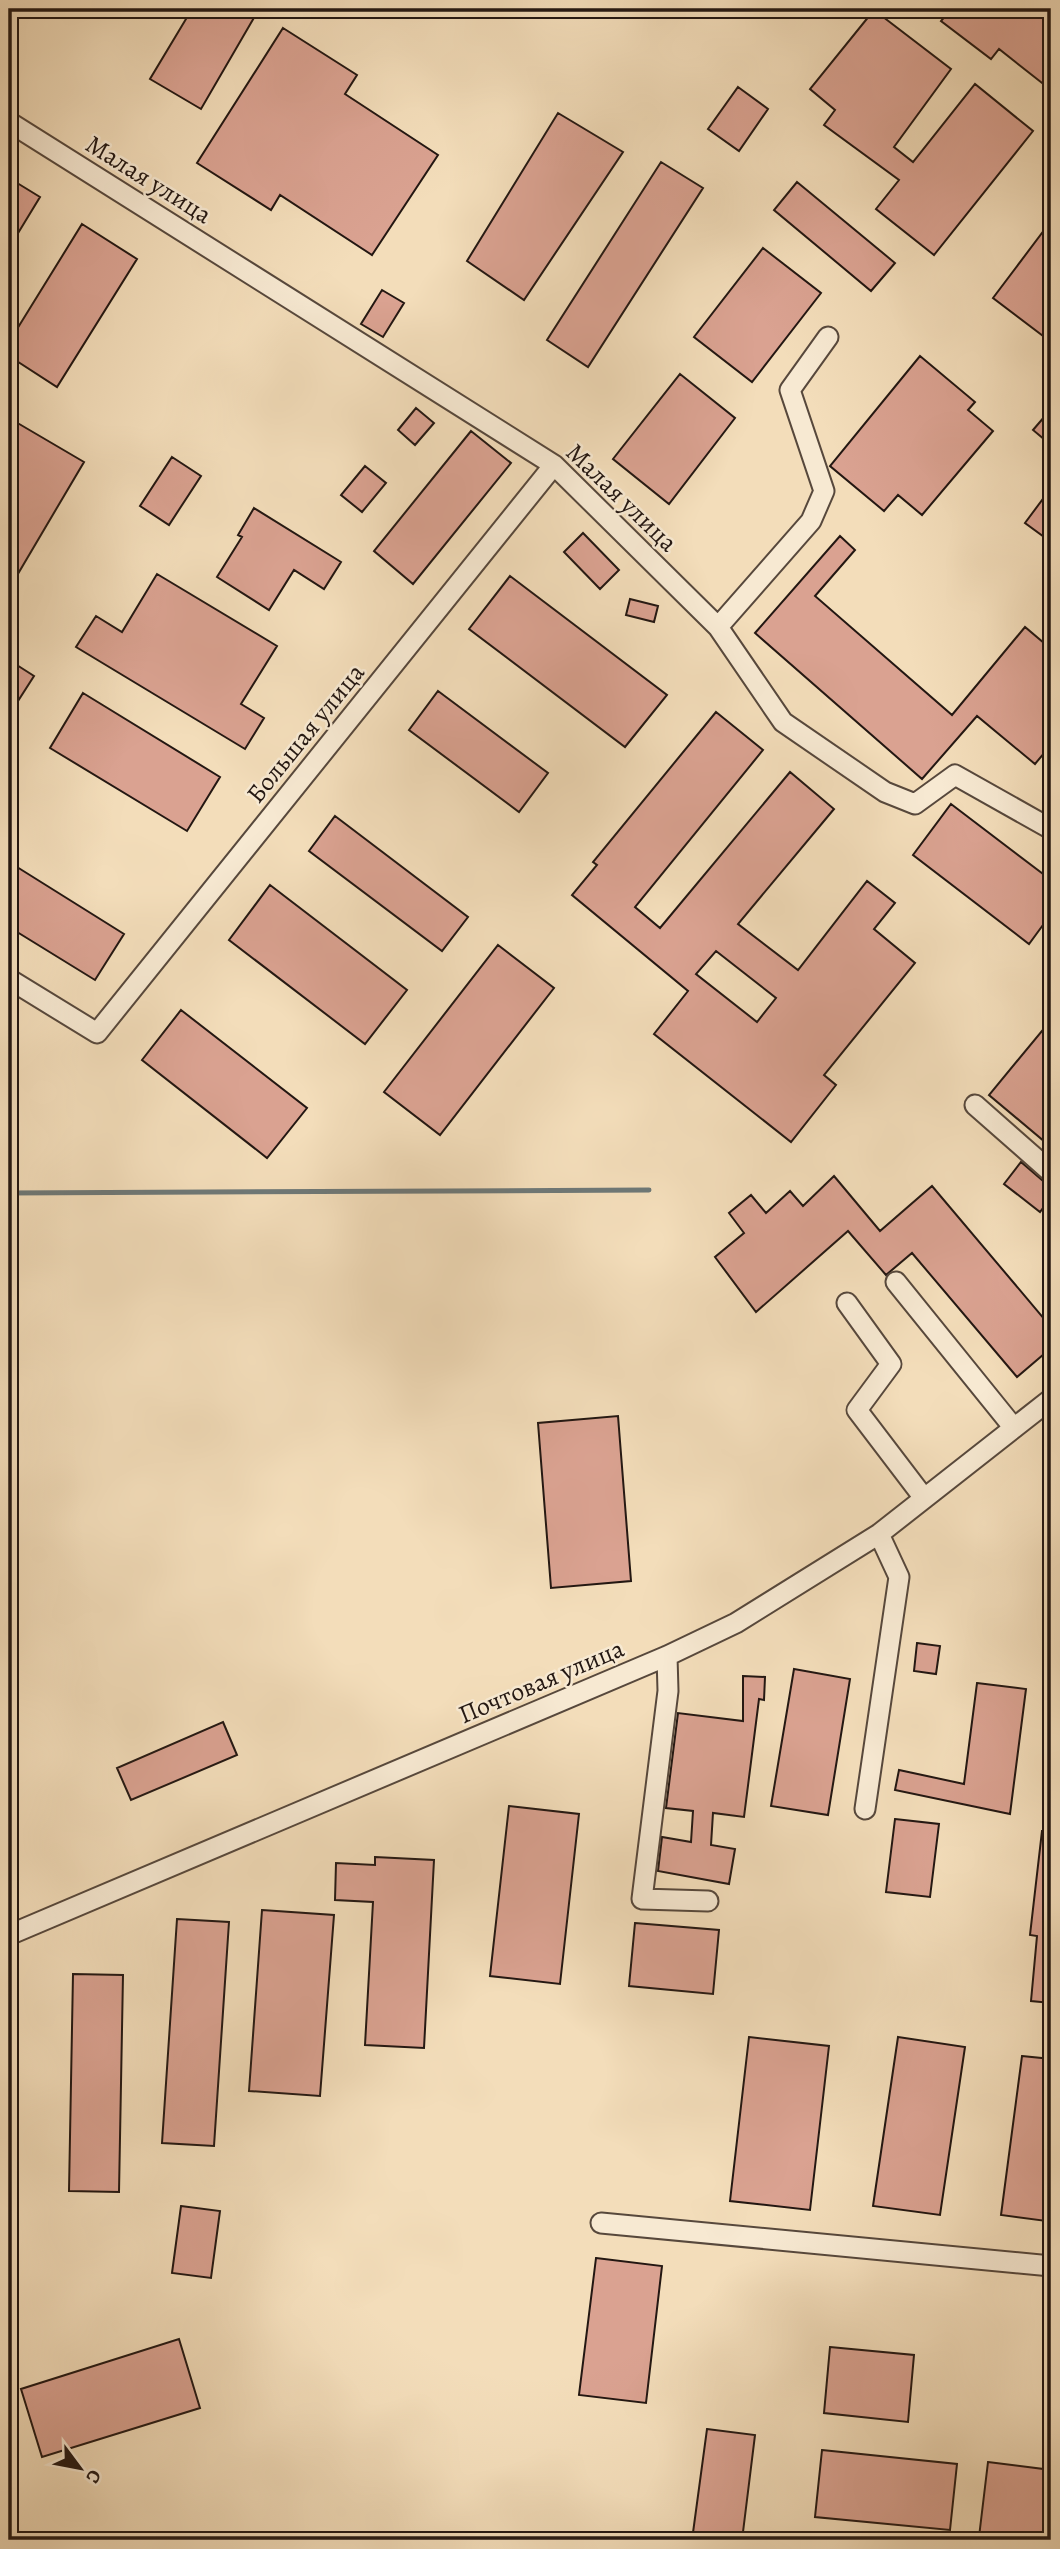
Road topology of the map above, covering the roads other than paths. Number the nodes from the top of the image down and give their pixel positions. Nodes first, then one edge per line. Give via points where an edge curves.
1 (9, 122) edge
2 (828, 337) dead end
3 (554, 465) junction
4 (718, 626) junction
5 (1051, 829) edge
6 (9, 979) edge
7 (975, 1105) dead end
8 (1051, 1172) edge
9 (896, 1282) dead end
10 (847, 1303) dead end
11 (1051, 1398) edge
12 (1014, 1428) junction
13 (924, 1498) junction
14 (879, 1534) junction
15 (667, 1657) junction
16 (865, 1808) dead end
17 (708, 1901) dead end
18 (9, 1936) edge
19 (601, 2223) dead end
20 (1051, 2266) edge

1 - 3 street, Малая улица
2 - 4 street via 790,390 824,491 811,521
3 - 4 street, Малая улица
3 - 6 street, Большая улица via 97,1033
4 - 5 street, Малая улица via 783,722 885,792 915,804 955,775
7 - 8 street
9 - 12 street
10 - 13 street via 891,1364 857,1410
11 - 12 street, Почтовая улица
12 - 13 street, Почтовая улица
13 - 14 street, Почтовая улица
14 - 15 street, Почтовая улица via 736,1623
14 - 16 street via 899,1577
15 - 17 street via 668,1691 642,1899
15 - 18 street, Почтовая улица
19 - 20 street

